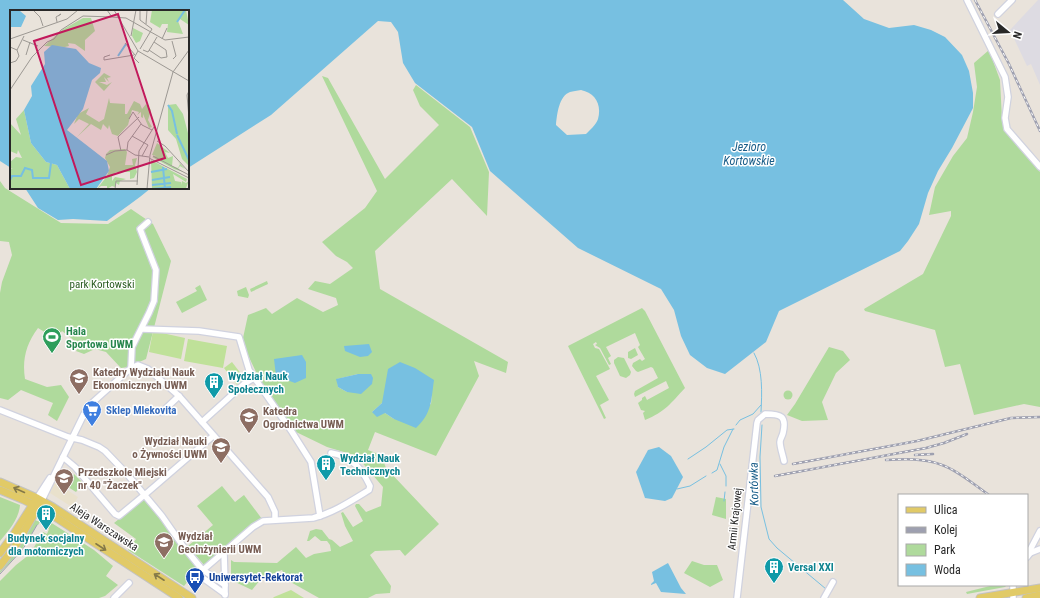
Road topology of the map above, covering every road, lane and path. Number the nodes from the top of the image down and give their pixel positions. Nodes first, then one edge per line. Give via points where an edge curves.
1 (967, 0) edge
2 (1012, 0) edge
3 (998, 14) dead end
4 (1040, 167) edge
5 (148, 222) dead end
6 (142, 329) junction
7 (131, 368) junction
8 (254, 378) junction
9 (179, 396) junction
10 (0, 410) edge
11 (162, 412) dead end
12 (202, 422) junction
13 (78, 427) junction
14 (213, 436) junction
15 (72, 438) junction
16 (82, 440) junction
17 (331, 452) dead end
18 (63, 456) junction
19 (784, 461) dead end
20 (0, 482) edge
21 (0, 490) edge
22 (145, 495) junction
23 (37, 504) junction
24 (31, 513) junction
25 (320, 516) junction
26 (275, 519) junction
27 (1040, 531) edge
28 (1040, 549) edge
29 (224, 552) junction
30 (0, 553) edge
31 (1028, 555) edge
32 (0, 566) edge
33 (202, 570) junction
34 (833, 582) dead end
35 (129, 583) dead end
36 (225, 586) junction
37 (1040, 588) edge
38 (1013, 592) edge
39 (1040, 595) edge
40 (225, 596) edge
41 (114, 598) edge
42 (179, 598) edge
43 (192, 598) edge
44 (737, 598) edge
45 (824, 598) edge
46 (980, 598) edge
47 (1026, 598) edge

1 - 4 street via 1005,77 1008,97 1005,118 1007,129
2 - 3 street
5 - 6 street via 140,229 156,270 154,301
6 - 7 street via 132,347
6 - 8 street via 199,330 239,337
7 - 9 street via 138,365 148,369
7 - 13 street via 92,403
8 - 12 street
8 - 25 street via 311,462
9 - 11 street
9 - 12 street
10 - 15 street
12 - 14 street
13 - 15 street
13 - 16 street
14 - 22 street
14 - 26 street via 268,497 275,512
15 - 16 street
15 - 18 street
16 - 22 street via 105,451
17 - 25 street via 357,465 372,489
18 - 22 street via 119,516
18 - 23 street
19 - 44 street, Armii Krajowej via 780,443 784,420 780,415 766,414 756,423
23 -> 20 main road, Aleja Warszawska
21 - 23 main road, Aleja Warszawska
22 - 33 street
23 - 24 main road
23 - 24 main road
23 -> 42 main road, Aleja Warszawska
43 -> 23 main road, Aleja Warszawska
24 - 30 main road
24 - 32 main road via 16,545
25 - 26 street
26 - 29 street via 263,521
27 - 31 street
28 - 31 street
29 - 33 street
29 - 36 street
33 - 36 street
33 - 40 street via 200,576
34 - 45 street
35 - 41 street
36 - 40 street
37 - 38 main road
38 - 46 main road
39 - 47 main road

